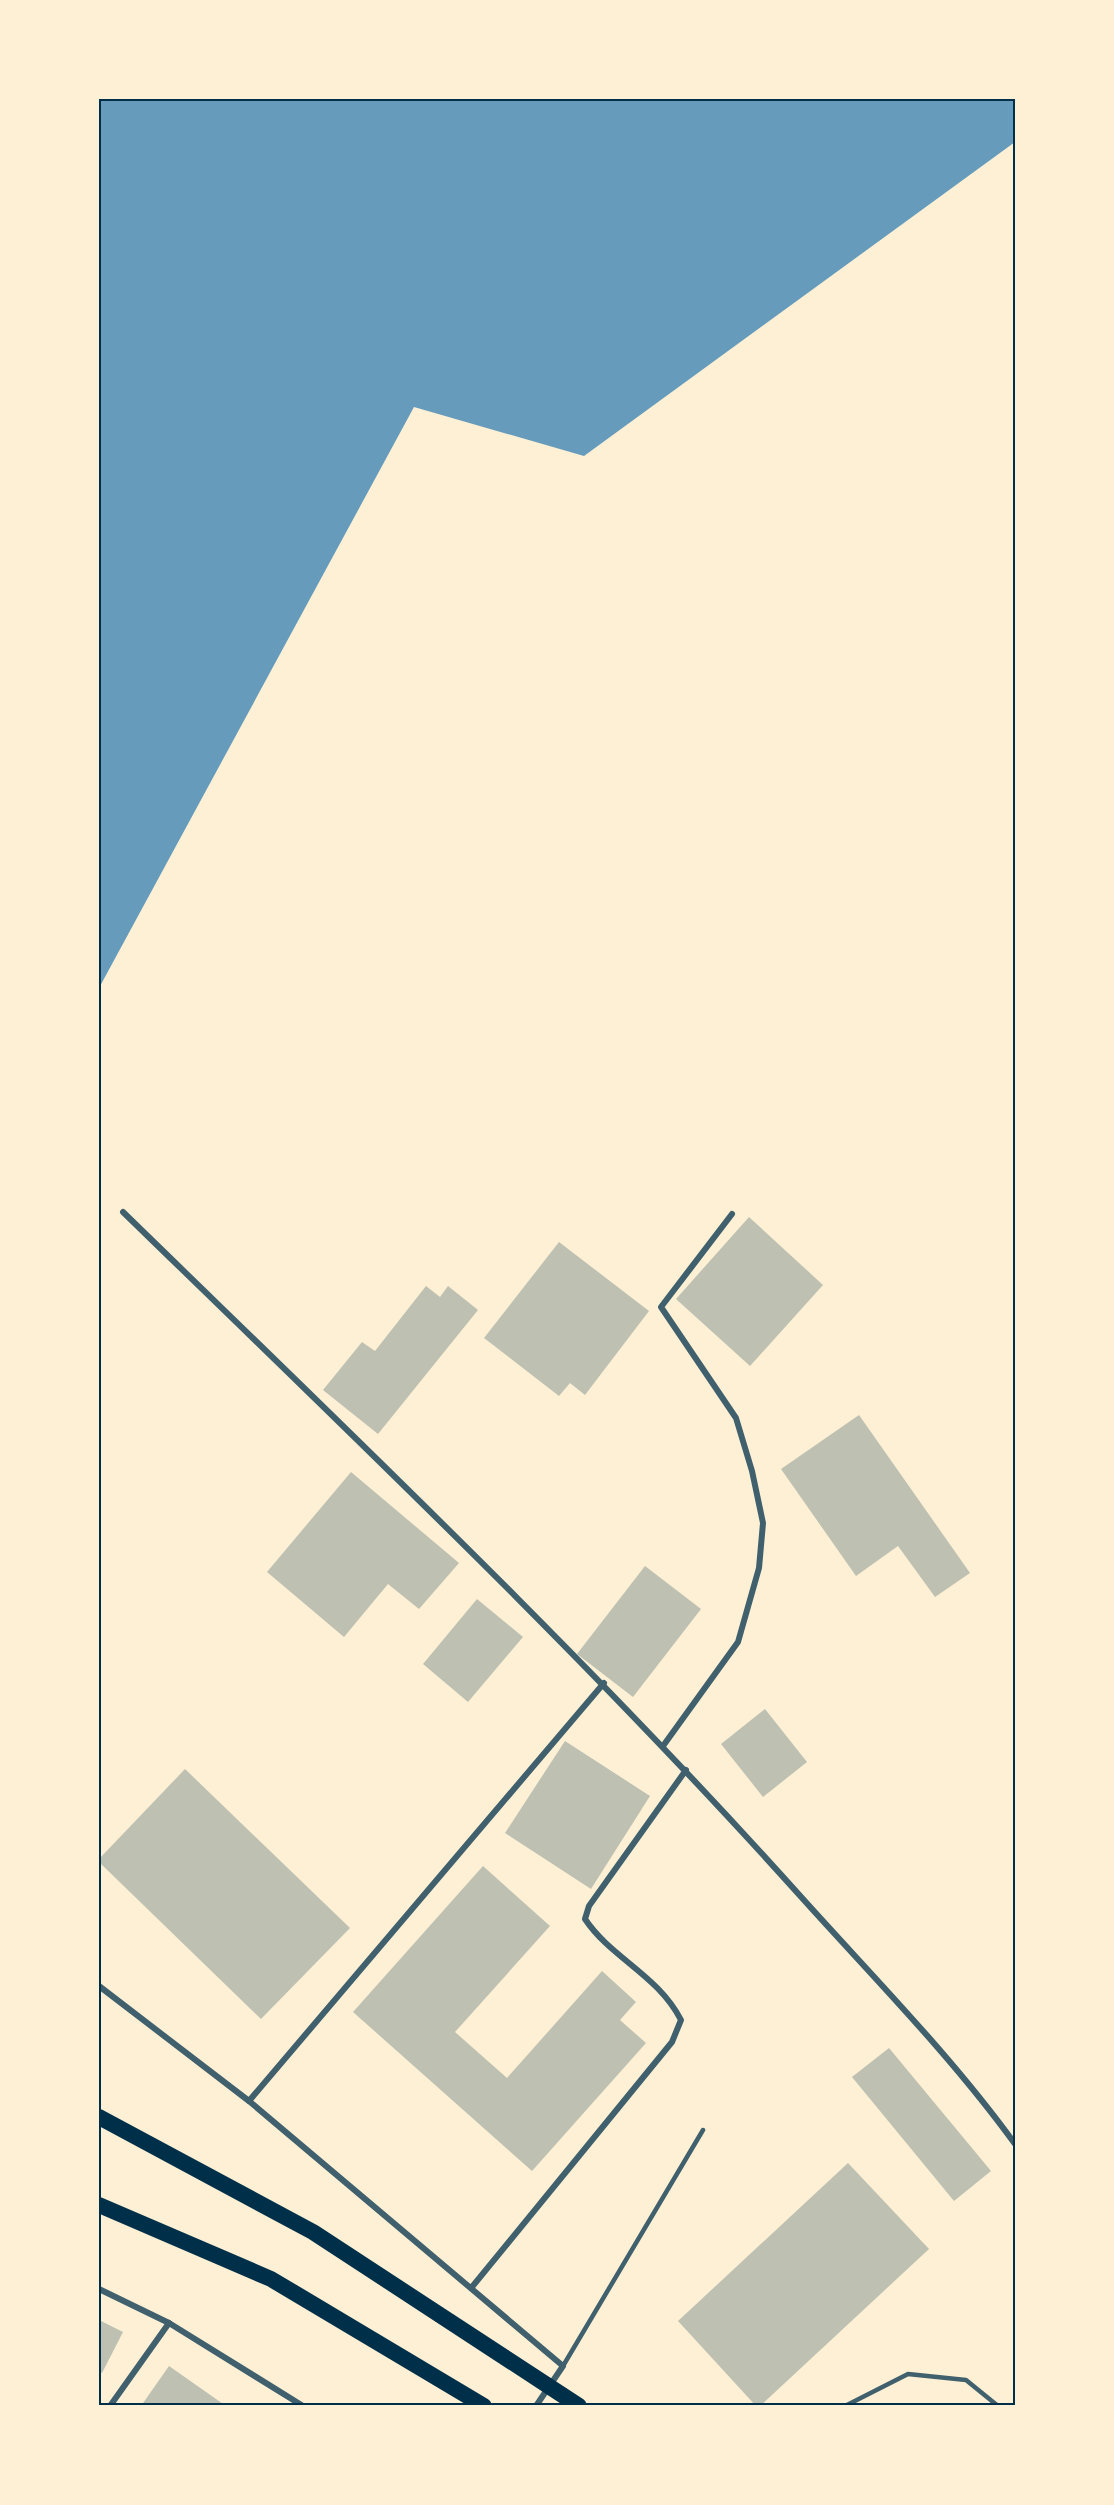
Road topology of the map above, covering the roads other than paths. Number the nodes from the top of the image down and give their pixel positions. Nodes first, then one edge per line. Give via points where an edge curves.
1 (123, 1212) dead end
2 (732, 1214) dead end
3 (604, 1683) junction
4 (663, 1746) junction
5 (686, 1770) junction
6 (99, 1986) edge
7 (249, 2101) junction
8 (99, 2117) edge
9 (703, 2130) dead end
10 (1015, 2144) edge
11 (99, 2205) edge
12 (472, 2287) junction
13 (99, 2289) edge
14 (169, 2323) junction
15 (563, 2366) junction
16 (550, 2386) junction
17 (110, 2406) edge
18 (303, 2406) edge
19 (484, 2406) edge
20 (536, 2406) edge
21 (579, 2406) edge
22 (845, 2406) edge
23 (998, 2406) edge

1 - 3 street
2 - 4 street via 661,1307 736,1418 763,1523 759,1568 738,1642
3 - 4 street
3 - 7 street
4 - 5 street
5 - 10 street via 980,2096
5 - 12 street via 589,1906 585,1919 592,1930 672,2002 681,2020 672,2042
6 - 7 street
7 - 12 street
8 - 16 highway via 313,2232
9 - 15 lane
11 - 19 highway via 271,2278
12 - 15 street
13 - 14 street
14 - 17 street
14 - 18 street
15 - 16 street
16 - 20 street
16 - 21 highway
22 - 23 lane via 908,2374 966,2380

